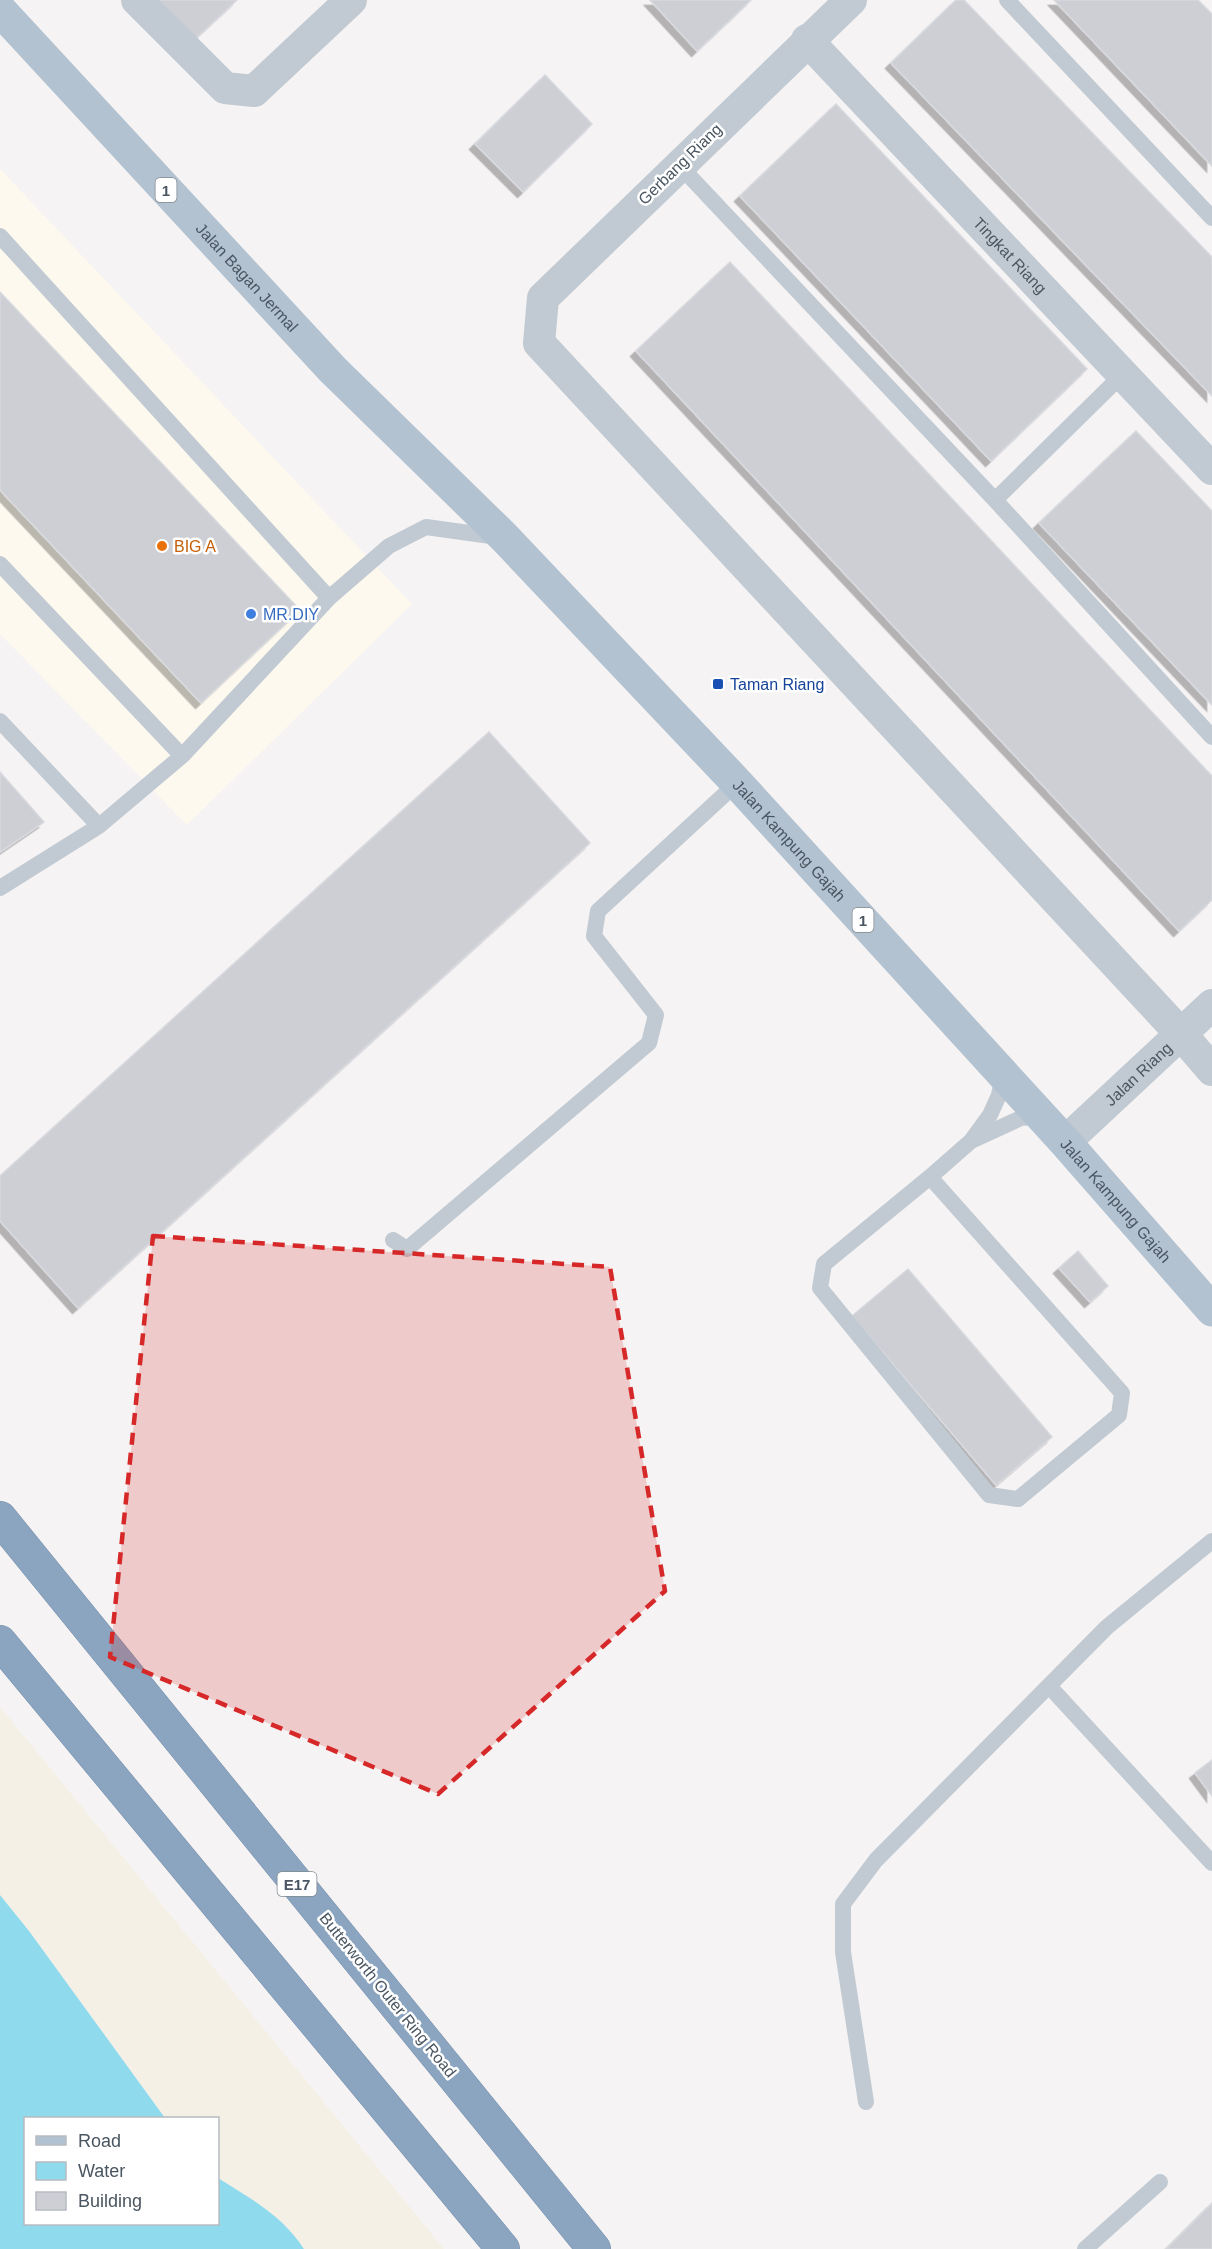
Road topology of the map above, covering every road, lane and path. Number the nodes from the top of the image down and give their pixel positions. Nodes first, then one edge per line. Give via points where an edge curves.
1 (137, 0) edge
2 (351, 0) edge
3 (851, 0) edge
4 (1007, 0) edge
5 (0, 9) edge
6 (807, 40) junction
7 (679, 165) junction
8 (1212, 218) edge
9 (0, 236) edge
10 (1123, 375) junction
11 (1212, 469) edge
12 (995, 500) junction
13 (505, 538) junction
14 (0, 564) edge
15 (329, 598) junction
16 (0, 721) edge
17 (1212, 738) edge
18 (182, 756) junction
19 (737, 783) junction
20 (99, 826) junction
21 (0, 888) edge
22 (1212, 1005) edge
23 (1181, 1034) junction
24 (1212, 1070) edge
25 (1003, 1074) junction
26 (1041, 1116) junction
27 (971, 1141) junction
28 (1065, 1142) junction
29 (930, 1177) junction
30 (393, 1240) dead end
31 (1212, 1310) edge
32 (0, 1518) edge
33 (1212, 1540) edge
34 (0, 1642) edge
35 (1049, 1686) junction
36 (1212, 1863) edge
37 (866, 2103) dead end
38 (1160, 2182) dead end
39 (503, 2249) edge
40 (594, 2249) edge
41 (1085, 2249) edge

1 - 2 street via 225,88 254,91
3 - 6 street, Gerbang Riang
4 - 8 lane
5 - 13 main road, Jalan Bagan Jermal / 1 via 333,370
6 - 7 street, Gerbang Riang
6 - 10 street, Tingkat Riang
7 - 12 lane
7 - 23 street, Gerbang Riang via 543,298 539,343
9 - 15 lane
10 - 11 street, Tingkat Riang
10 - 12 lane
12 - 17 lane
13 - 15 lane via 426,527 389,546
13 - 19 main road, Jalan Kampung Gajah / 1
14 - 18 lane
15 - 18 lane
16 - 20 lane
18 - 20 lane
19 - 25 main road, Jalan Kampung Gajah / 1
19 - 30 lane via 598,911 594,936 656,1015 649,1043 407,1249
20 - 21 lane
22 - 23 street, Jalan Riang
23 - 24 street
23 - 28 street, Jalan Riang
25 - 26 main road, Jalan Kampung Gajah / 1
25 - 27 lane via 990,1115
26 - 27 lane via 1022,1119
26 - 28 main road, Jalan Kampung Gajah / 1
27 - 29 lane
28 - 31 main road, Jalan Kampung Gajah / 1
29 - 29 lane via 824,1264 820,1288 989,1495 1018,1499 1119,1415 1122,1393
32 - 40 highway, Butterworth Outer Ring Road / E17
33 - 35 lane via 1107,1627
34 - 39 highway
35 - 36 lane
35 - 37 lane via 876,1860 843,1904 843,1952
38 - 41 lane

